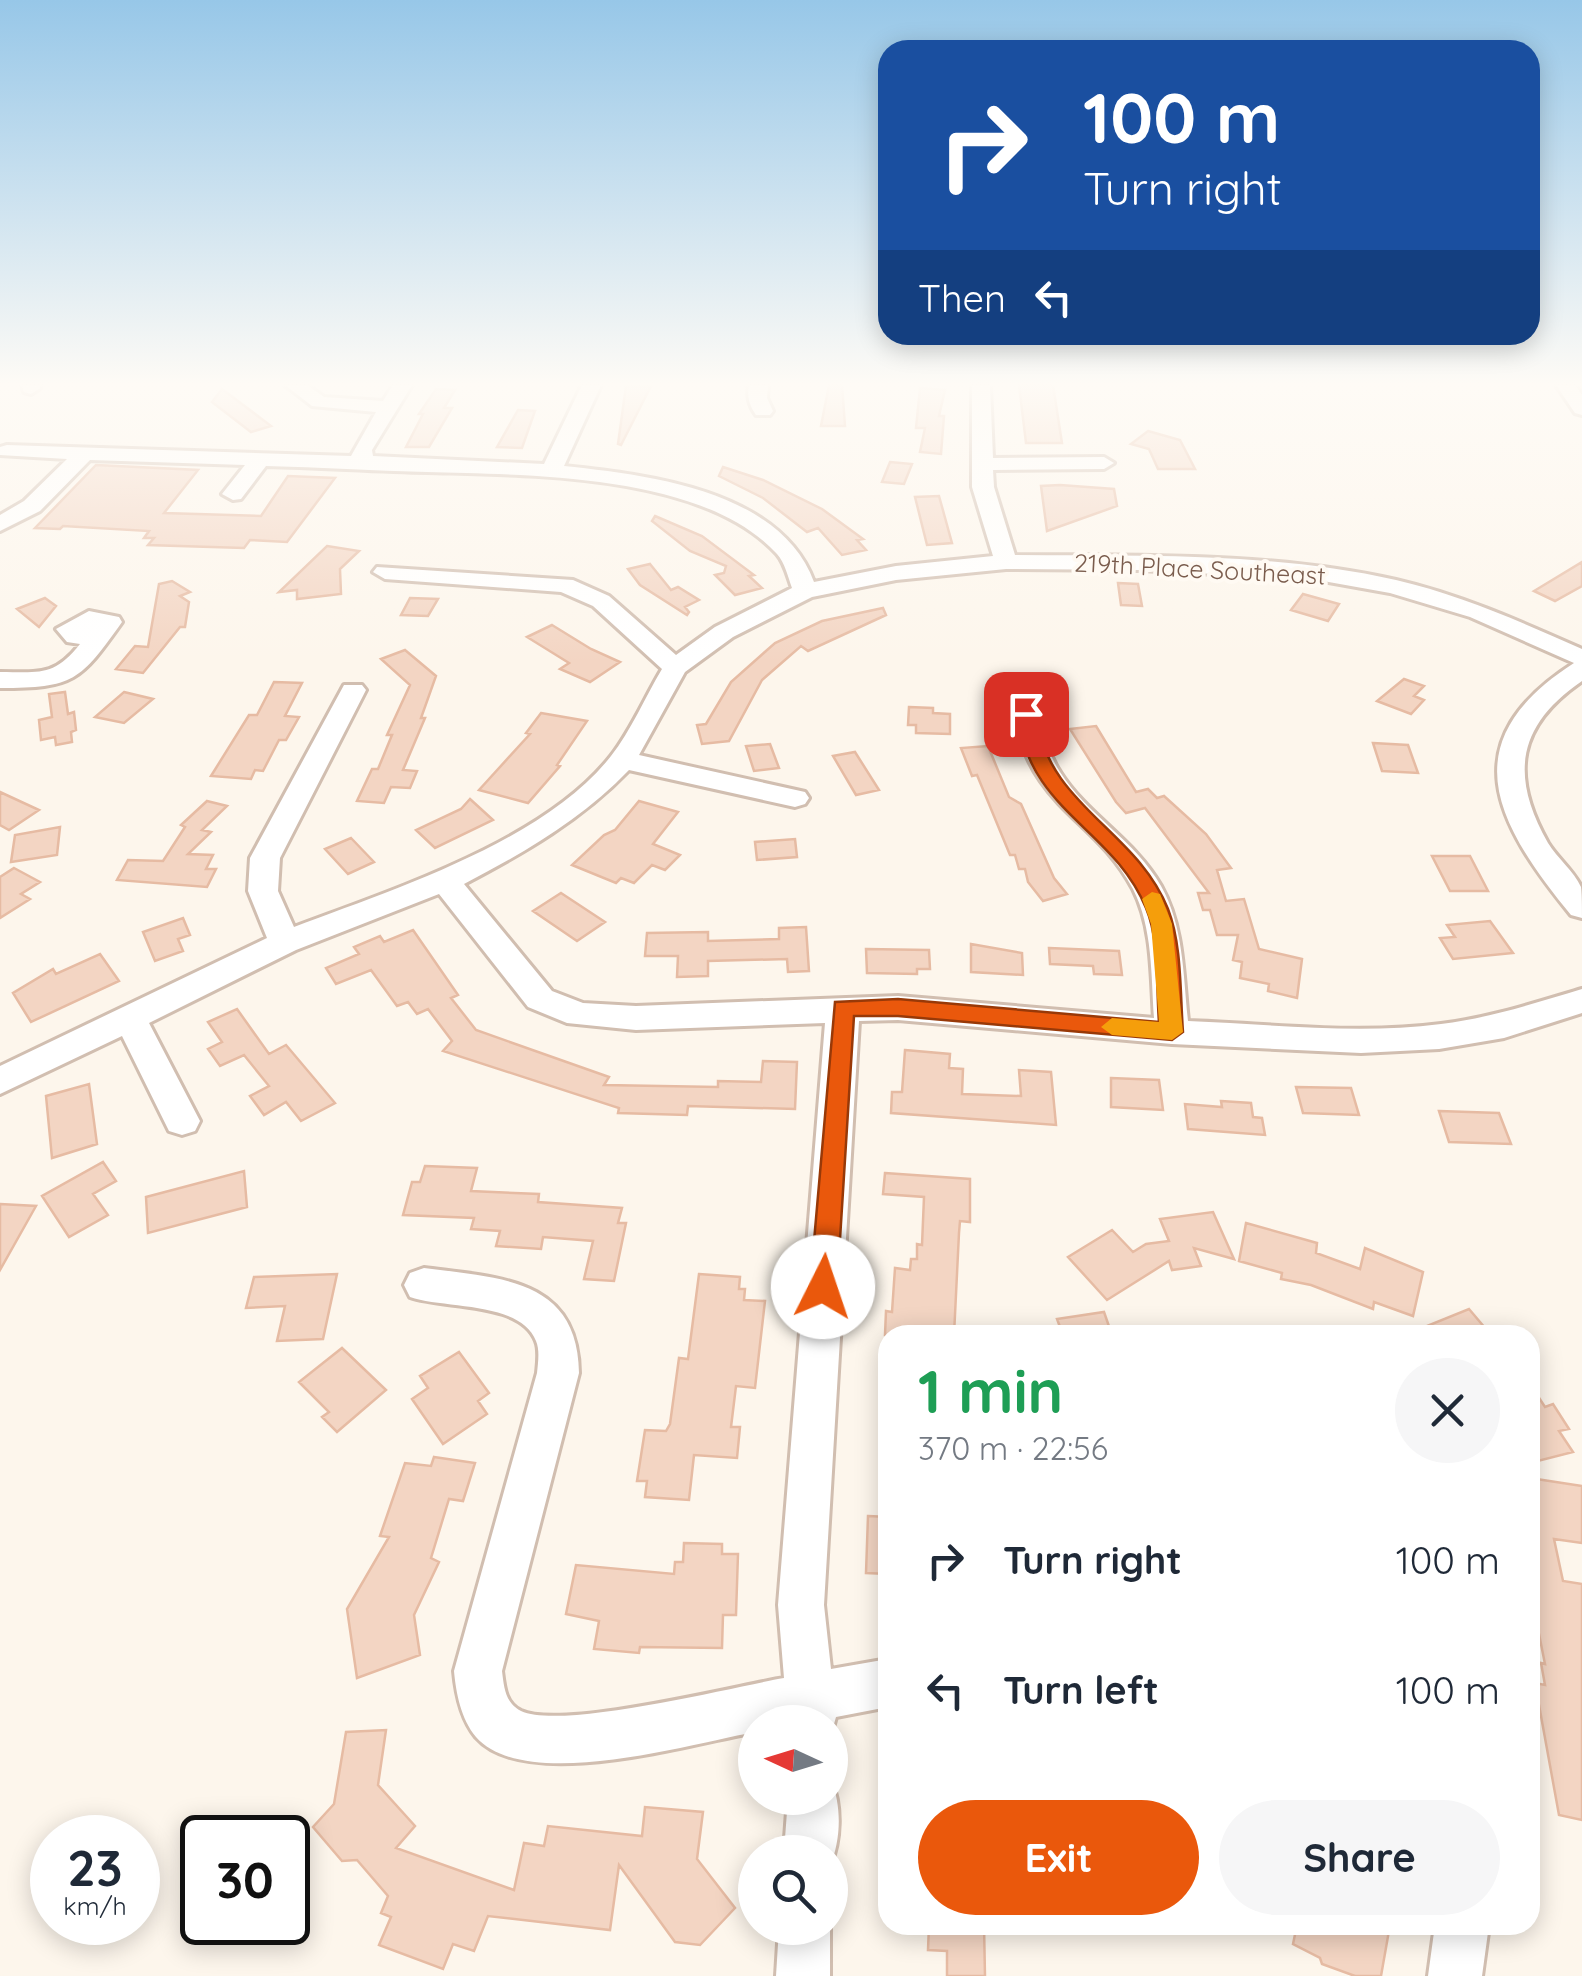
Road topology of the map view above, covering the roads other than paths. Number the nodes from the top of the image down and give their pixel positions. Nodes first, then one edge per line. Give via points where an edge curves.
1 (61, 477) edge
2 (246, 477) edge
3 (593, 477) edge
4 (983, 477) edge
5 (233, 494) dead end
6 (0, 524) edge
7 (1006, 562) junction
8 (385, 572) dead end
9 (805, 591) junction
10 (97, 636) dead end
11 (1582, 658) edge
12 (675, 668) junction
13 (1582, 669) edge
14 (0, 680) edge
15 (353, 690) dead end
16 (1026, 714) dead end
17 (623, 760) junction
18 (795, 798) dead end
19 (444, 882) junction
20 (1582, 908) edge
21 (284, 942) junction
22 (1582, 1001) edge
23 (843, 1008) junction
24 (129, 1016) junction
25 (1172, 1032) junction
26 (0, 1081) edge
27 (182, 1121) dead end
28 (424, 1284) dead end
29 (878, 1687) edge
30 (811, 1705) edge
31 (825, 1705) edge
32 (738, 1719) edge
33 (1460, 1935) edge
34 (805, 1945) edge
35 (804, 1976) edge
36 (1454, 1976) edge

1 - 6 street via 32,506
2 - 5 street
3 - 9 street via 727,510 750,522 787,552
4 - 7 street
7 - 9 street, 219th Place Southeast
7 - 11 street, 219th Place Southeast via 1351,577 1478,612
8 - 12 street via 565,584 601,601
9 - 12 street, 219th Place Southeast via 724,632
10 - 14 street via 72,671 44,680
12 - 17 street
13 - 20 street via 1531,709 1518,727 1507,770 1531,842
15 - 21 street via 266,858 263,891
16 - 25 street via 1046,778 1128,862 1156,906
17 - 18 street
17 - 19 street via 536,834
19 - 21 street
19 - 23 street via 540,999 579,1015
21 - 24 street
22 - 25 street via 1504,1026 1439,1037 1361,1041
23 - 25 street
23 - 30 street via 801,1606
24 - 26 street
24 - 27 street
28 - 32 street via 515,1299 534,1308 558,1337 558,1373 478,1671 488,1715 527,1740
29 - 31 street
33 - 36 street
34 - 35 street

